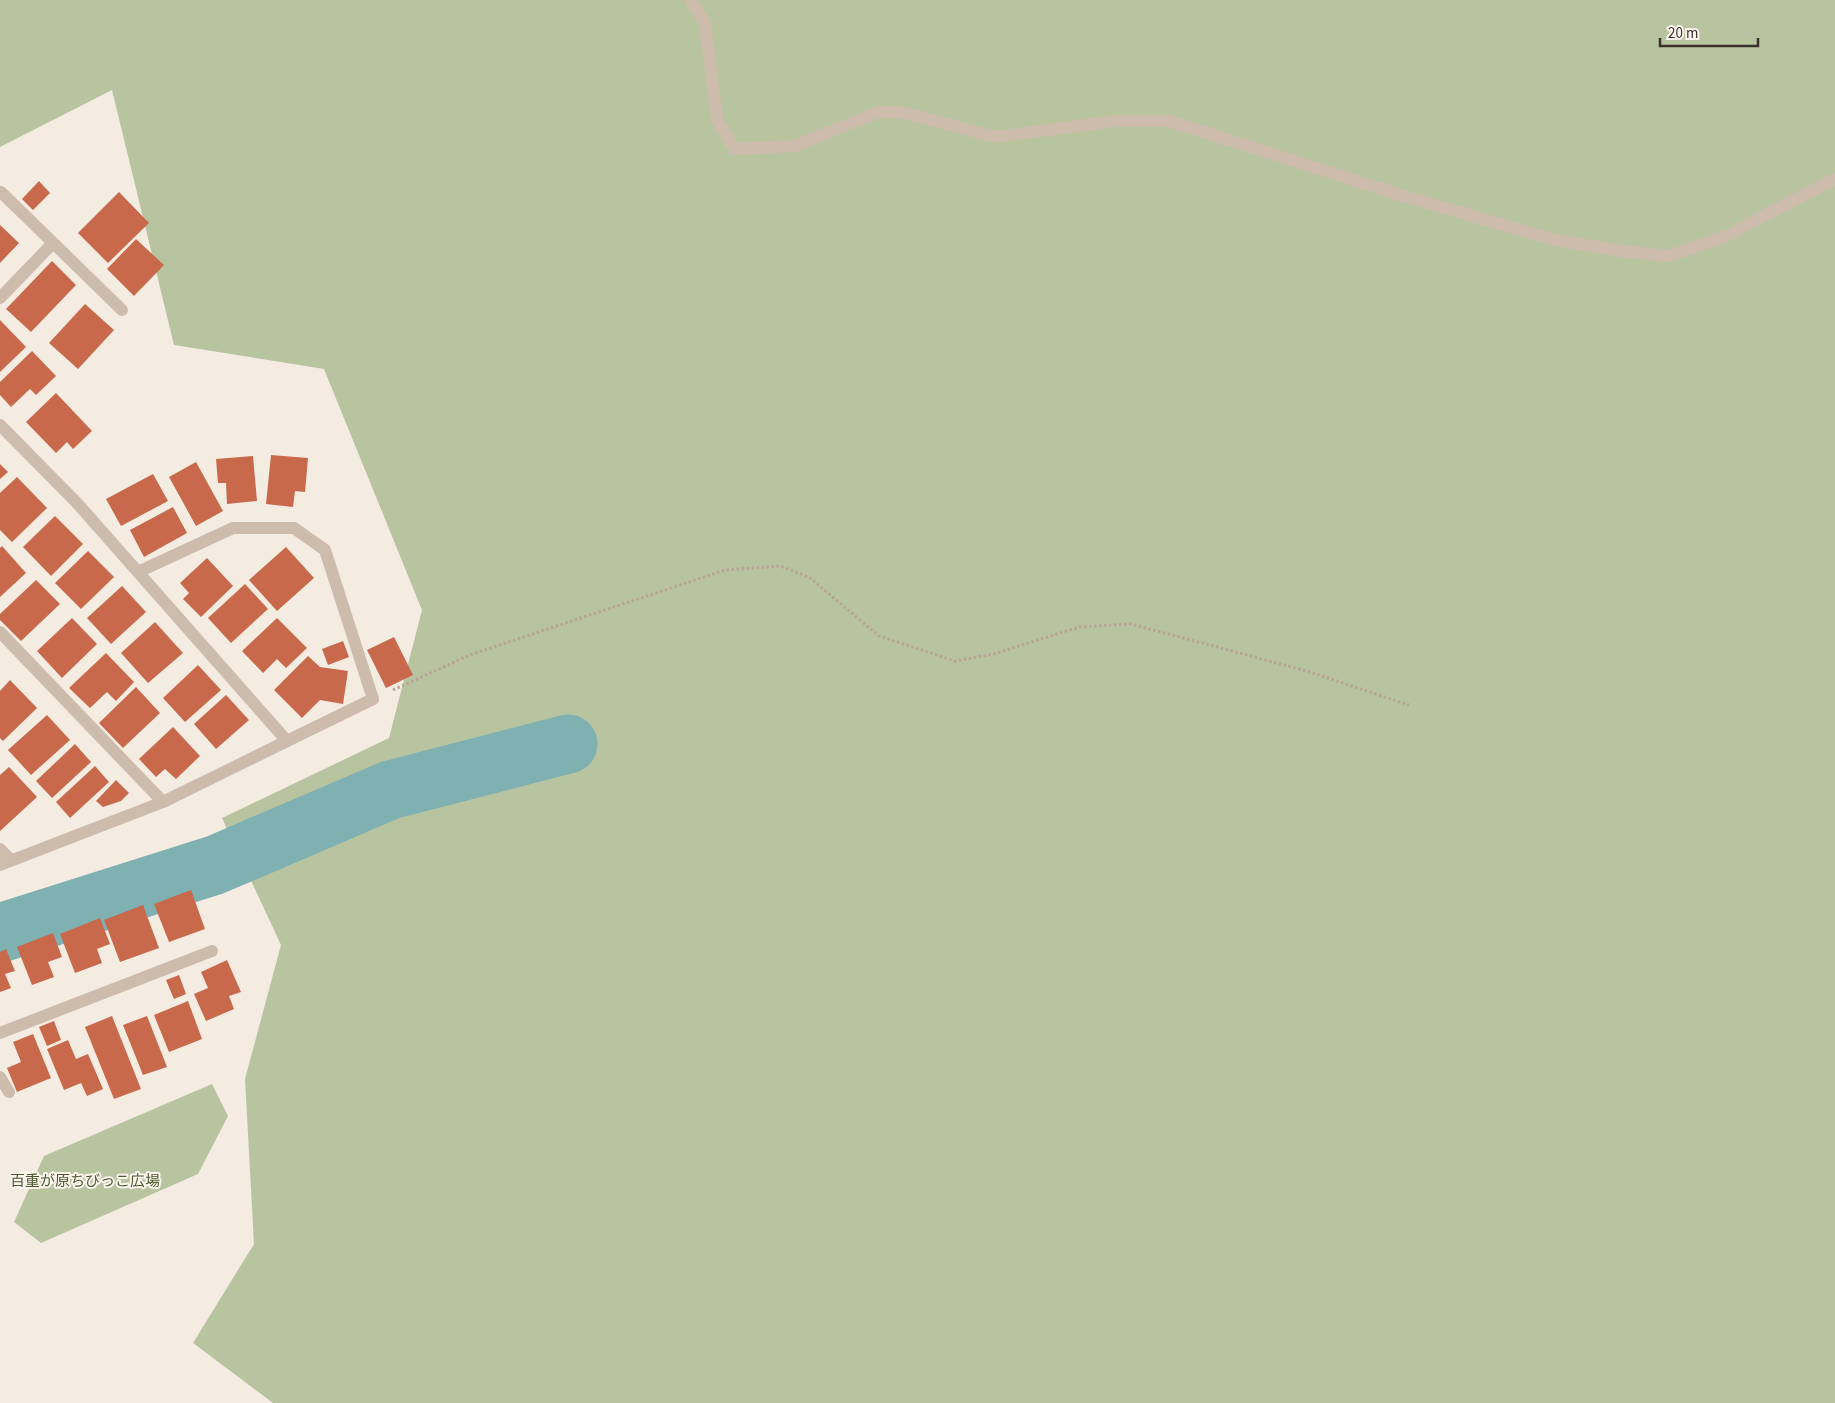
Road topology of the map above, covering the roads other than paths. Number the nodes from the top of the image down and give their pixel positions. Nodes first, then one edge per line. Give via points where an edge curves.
1 (691, 0) edge
2 (1835, 179) edge
3 (1, 192) edge
4 (53, 243) junction
5 (0, 298) edge
6 (122, 310) dead end
7 (0, 425) edge
8 (138, 572) junction
9 (0, 632) edge
10 (287, 741) junction
11 (163, 802) junction
12 (0, 849) edge
13 (6, 863) edge
14 (212, 950) dead end
15 (0, 1033) edge
16 (0, 1077) edge
17 (9, 1092) dead end

1 - 2 street via 705,24 717,119 734,149 795,146 878,112 905,113 995,137 1116,121 1169,121 1410,198 1555,240 1669,256 1726,236
3 - 4 street
4 - 5 street
4 - 6 street
7 - 8 street via 77,503
8 - 10 street
8 - 10 street via 234,528 294,528 325,550 373,699
9 - 11 street
10 - 11 street
11 - 13 street
12 - 13 street
14 - 15 street
16 - 17 street

